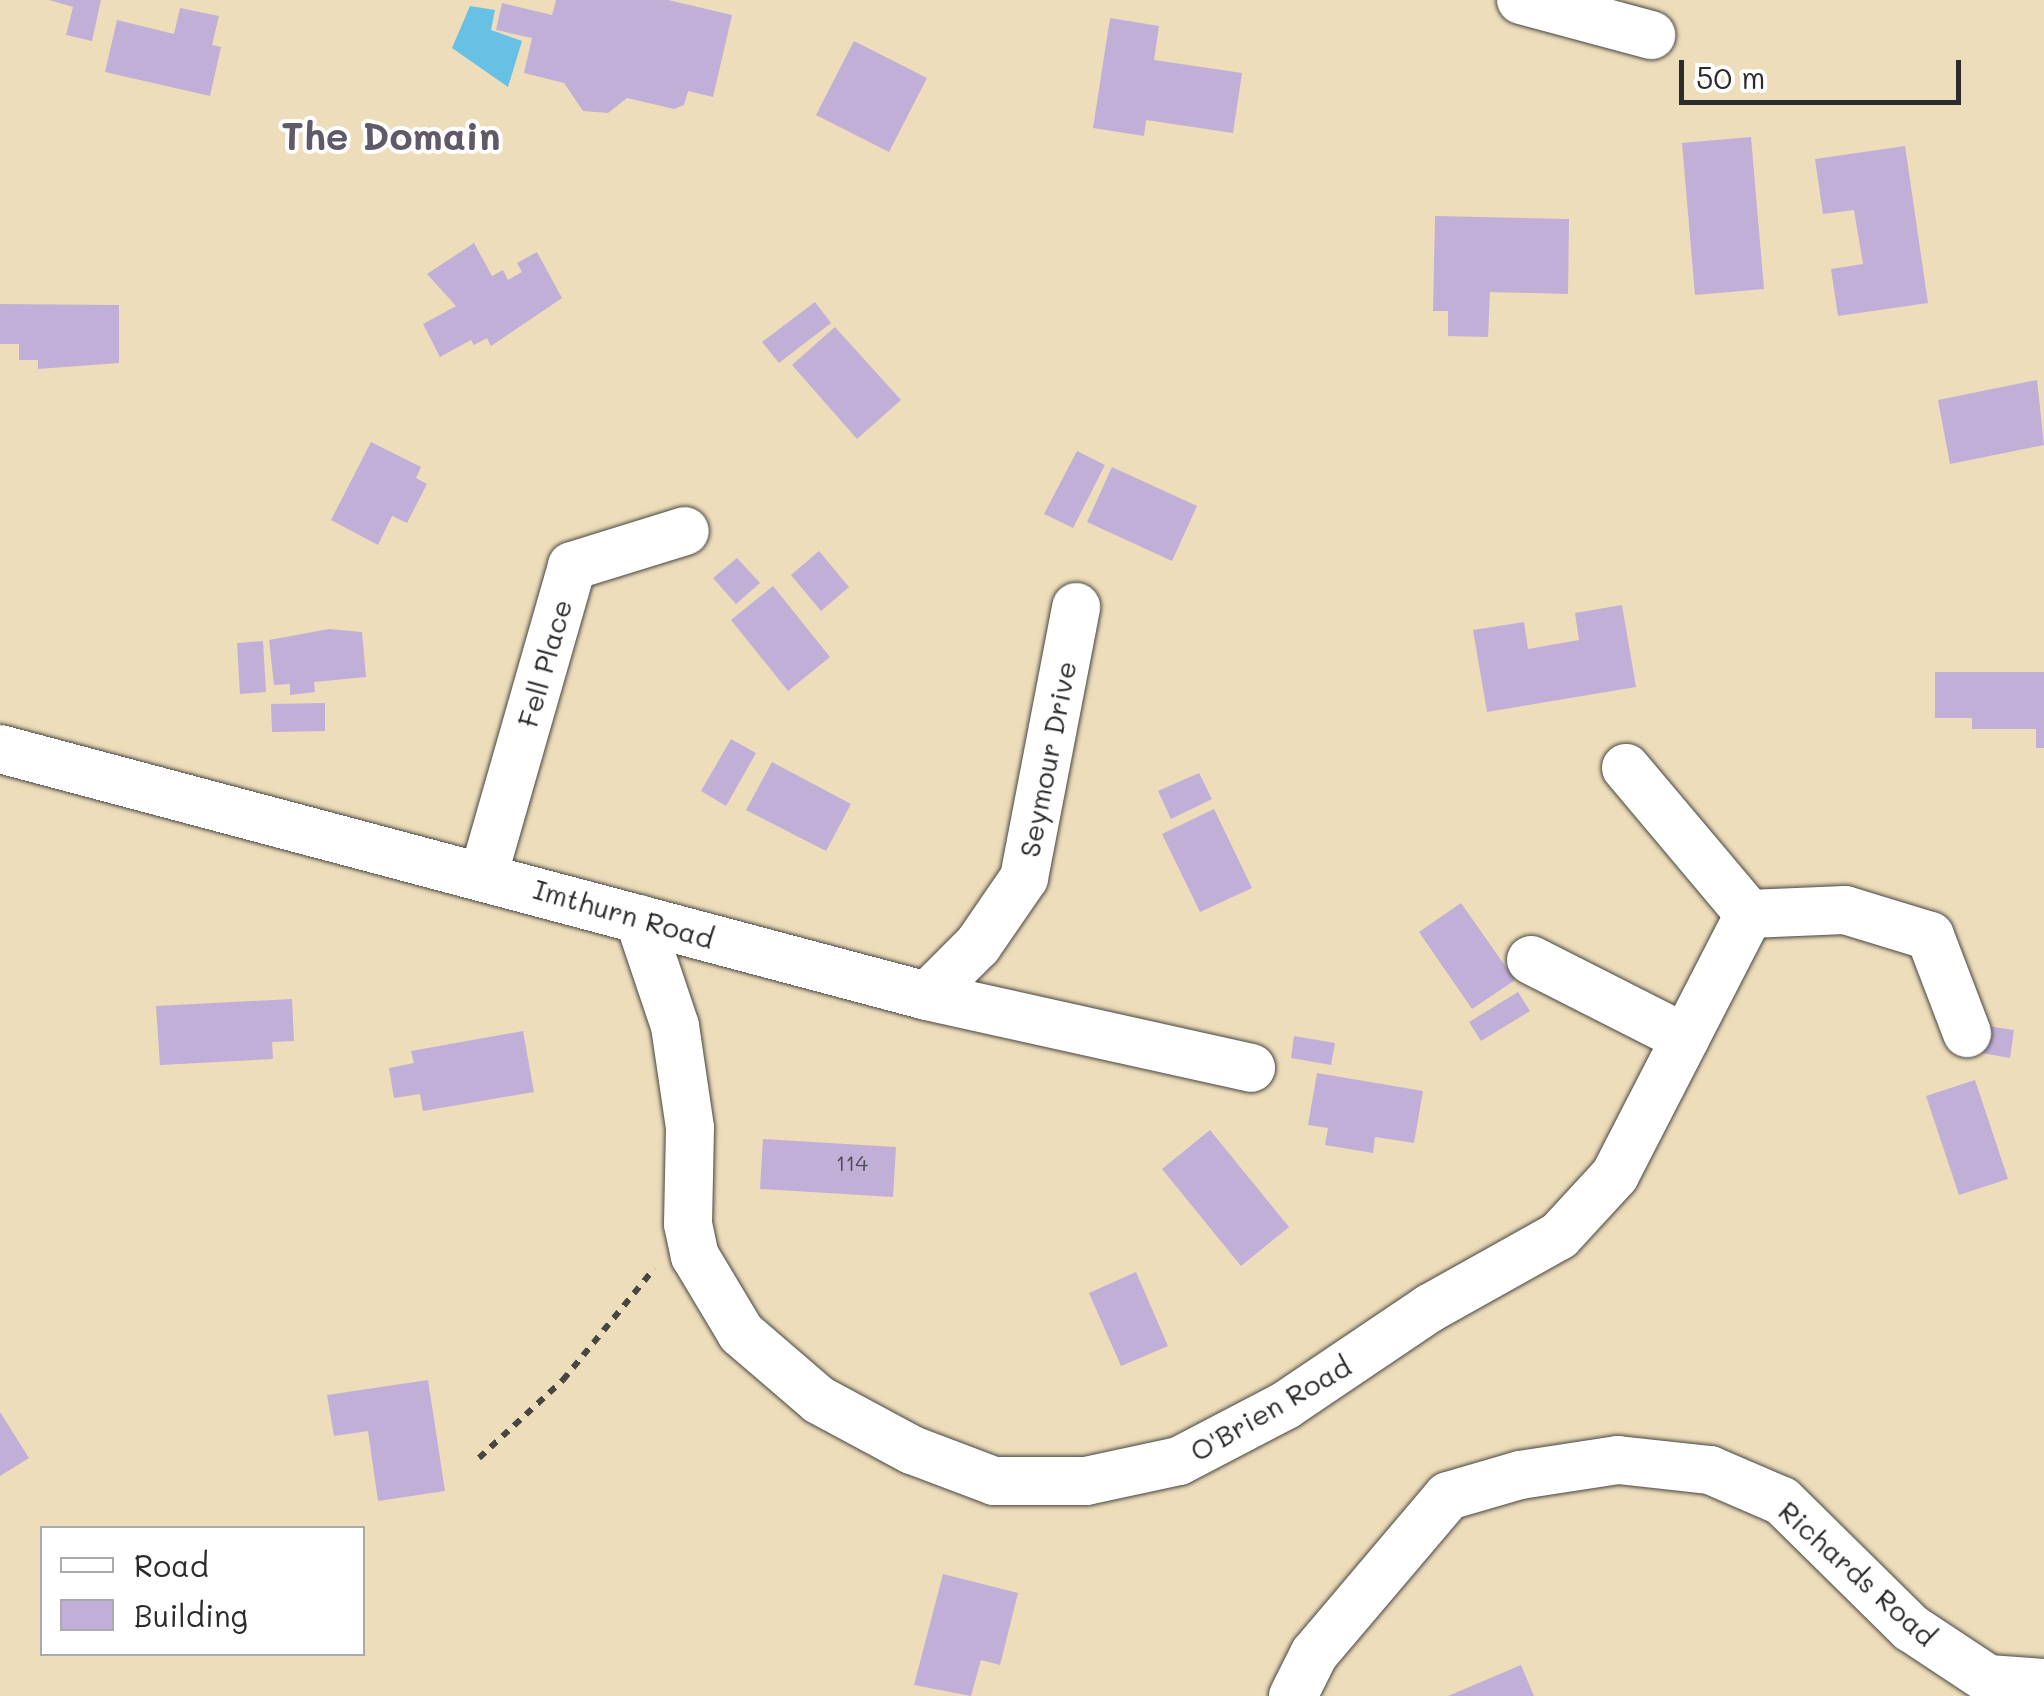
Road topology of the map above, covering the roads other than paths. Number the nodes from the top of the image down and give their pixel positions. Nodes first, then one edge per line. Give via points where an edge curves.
1 (1521, 0) edge
2 (1651, 35) dead end
3 (685, 531) dead end
4 (1076, 607) dead end
5 (0, 749) edge
6 (1626, 768) dead end
7 (484, 874) junction
8 (1749, 914) junction
9 (639, 919) junction
10 (1531, 960) dead end
11 (926, 996) junction
12 (1967, 1033) dead end
13 (1685, 1038) junction
14 (1250, 1068) dead end
15 (2044, 1682) edge
16 (1292, 1696) edge

1 - 2 street
3 - 7 street, Fell Place via 572,566
4 - 11 street, Seymour Drive via 1024,878 978,945
5 - 7 street, Imthurn Road
6 - 8 street
7 - 9 street, Imthurn Road
8 - 12 street via 1845,910 1930,936
8 - 13 street, O'Brien Road
9 - 11 street, Imthurn Road
9 - 13 street, O'Brien Road via 675,1026 690,1128 688,1224 695,1256 742,1333 819,1400 912,1450 994,1481 1086,1481 1179,1461 1286,1405 1430,1308 1559,1236 1615,1175
10 - 13 street
11 - 14 street, Imthurn Road
15 - 16 street, Richards Road via 1988,1679 1910,1628 1782,1500 1710,1470 1618,1460 1520,1475 1448,1496 1314,1654

